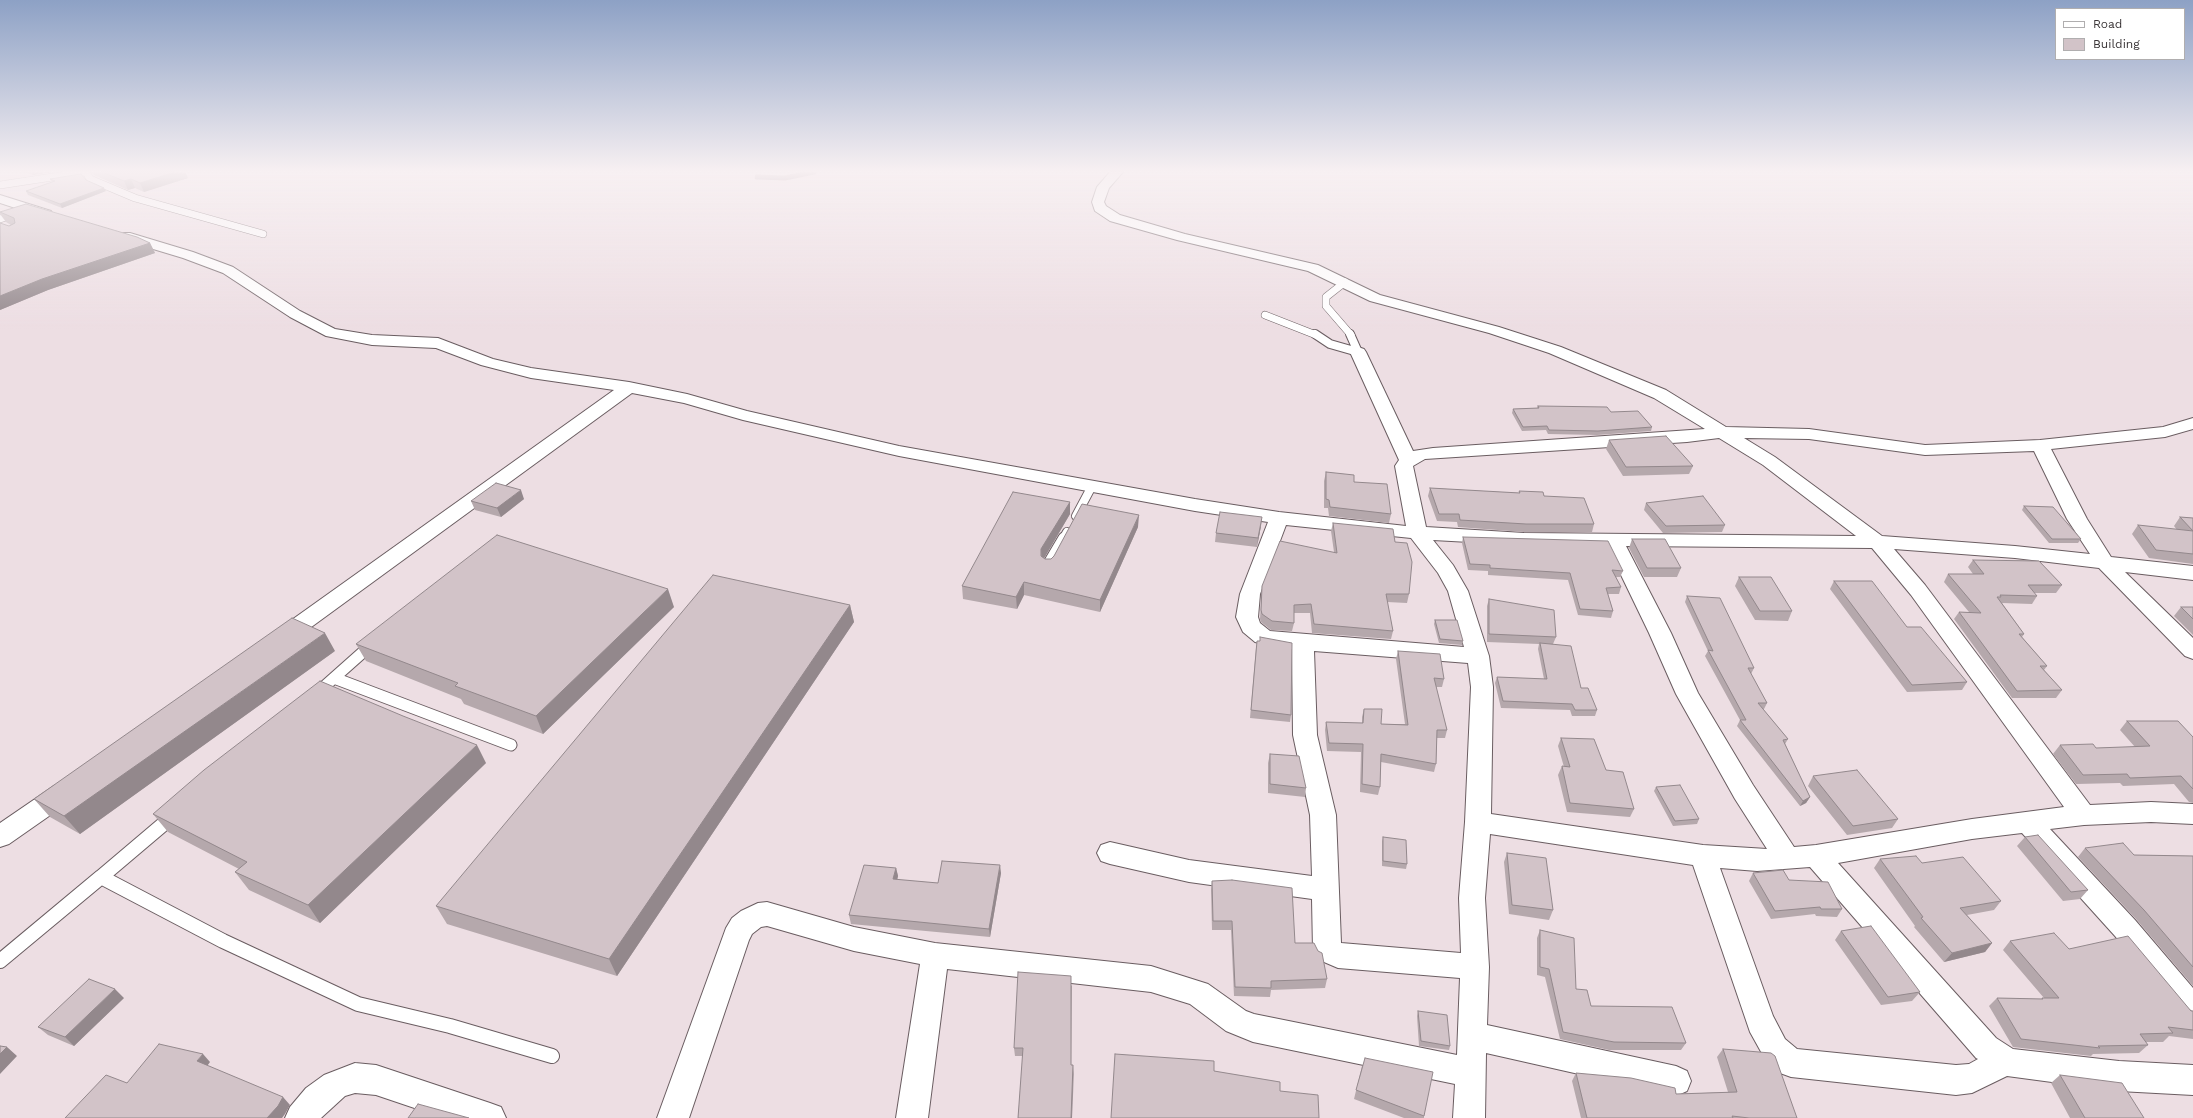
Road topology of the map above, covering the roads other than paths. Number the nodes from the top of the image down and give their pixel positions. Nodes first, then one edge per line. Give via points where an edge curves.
1 (228, 224) edge
2 (1137, 224) edge
3 (109, 231) edge
4 (263, 234) dead end
5 (1345, 282) junction
6 (1264, 315) dead end
7 (1358, 352) junction
8 (629, 387) junction
9 (2193, 423) edge
10 (1722, 432) junction
11 (2040, 445) junction
12 (1408, 460) junction
13 (1092, 486) junction
14 (1279, 518) junction
15 (1417, 533) junction
16 (1614, 541) junction
17 (1877, 542) junction
18 (2105, 563) junction
19 (1048, 565) edge
20 (2193, 573) edge
21 (381, 636) edge
22 (1303, 643) junction
23 (265, 650) edge
24 (2193, 652) edge
25 (1478, 656) junction
26 (334, 678) junction
27 (305, 703) edge
28 (511, 745) dead end
29 (78, 782) edge
30 (183, 807) edge
31 (2193, 814) edge
32 (2084, 815) junction
33 (2027, 821) junction
34 (1478, 822) junction
35 (0, 837) edge
36 (1110, 853) dead end
37 (1703, 856) junction
38 (1816, 856) junction
39 (1788, 859) junction
40 (101, 877) junction
41 (1324, 889) junction
42 (935, 955) junction
43 (0, 961) edge
44 (1475, 967) junction
45 (2193, 1009) edge
46 (1472, 1036) junction
47 (552, 1056) dead end
48 (2005, 1061) junction
49 (1471, 1073) junction
50 (2193, 1080) edge
51 (1676, 1081) dead end
52 (301, 1118) edge
53 (490, 1118) edge
54 (673, 1118) edge
55 (912, 1118) edge
56 (1469, 1118) edge

1 - 4 lane
2 - 5 street via 1313,268
3 - 8 street via 228,270 295,314 331,333 372,340 438,344 506,367 560,378
5 - 7 lane via 1326,297 1326,306 1349,331
5 - 10 street via 1375,298 1494,330 1570,356 1660,394
6 - 7 lane via 1314,333 1330,344
7 - 12 street
8 - 13 street via 899,451
8 - 23 street
9 - 11 street via 2165,432
10 - 11 street via 1808,434 1925,450
10 - 12 street via 1687,437 1433,453 1422,454
10 - 17 street via 1775,465
11 - 18 street via 2078,519
12 - 15 street via 1404,466
13 - 14 street
13 - 19 lane
14 - 15 street
14 - 22 street via 1250,594 1247,617 1251,627 1264,637
15 - 16 street
15 - 25 street via 1446,570 1458,591
16 - 17 street
16 - 39 street via 1687,694 1744,792
17 - 18 street via 2015,552
17 - 32 street via 1918,590
18 - 20 street
18 - 24 street
21 - 26 lane
22 - 25 street
22 - 41 street via 1305,735 1323,815
25 - 34 street via 1482,687
26 - 27 lane
26 - 28 lane
29 - 35 street
30 - 40 lane
31 - 32 street via 2151,812
32 - 33 street
33 - 38 street
33 - 45 street via 2125,928
34 - 37 street
34 - 44 street via 1472,898
36 - 41 street via 1189,871
37 - 39 street via 1758,860
37 - 48 street via 1760,1022 1775,1049 1791,1063 1956,1080 1972,1078
38 - 39 street
38 - 48 street via 1986,1048
40 - 43 lane
40 - 47 lane via 223,941 358,1004 450,1026
41 - 44 street via 1326,944 1330,953 1338,956
42 - 49 street via 1150,979 1198,993 1236,1021 1253,1028
42 - 54 street via 854,939 767,914 750,919 742,926 736,937
42 - 55 street
44 - 46 street
46 - 49 street
46 - 51 street
48 - 50 street via 2119,1076
49 - 56 street
52 - 53 street via 317,1099 335,1085 355,1078 376,1080

